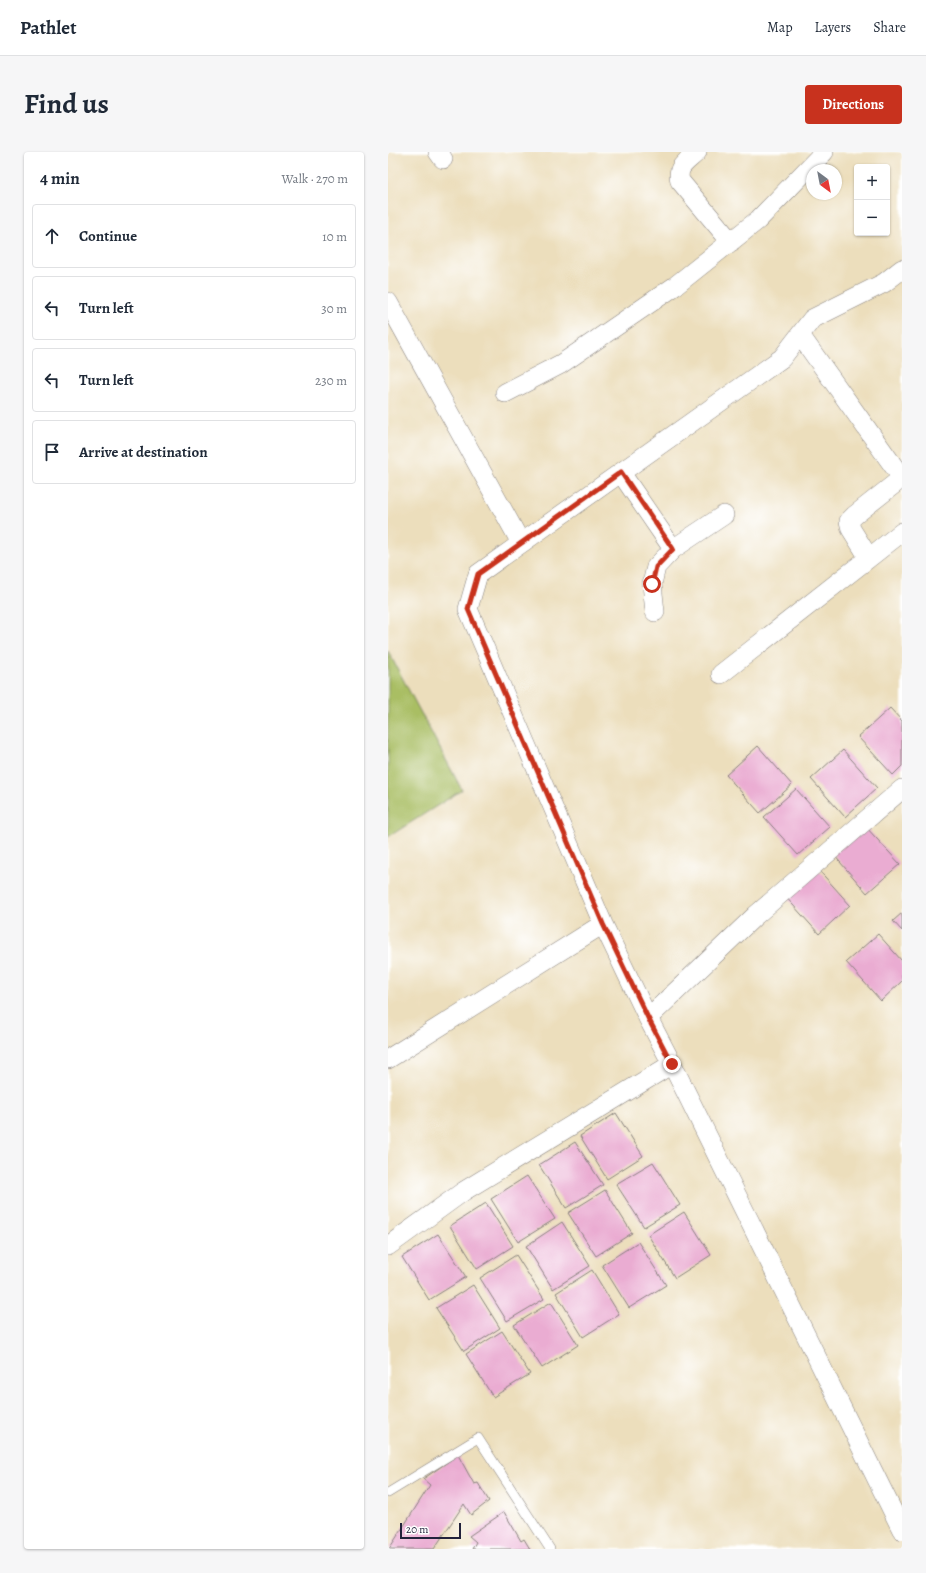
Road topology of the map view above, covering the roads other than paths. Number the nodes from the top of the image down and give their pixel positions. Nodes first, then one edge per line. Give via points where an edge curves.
1 (697, 152) edge
2 (824, 152) edge
3 (731, 242) junction
4 (902, 269) edge
5 (388, 302) edge
6 (800, 335) junction
7 (505, 393) dead end
8 (621, 472) junction
9 (902, 478) edge
10 (724, 515) dead end
11 (902, 532) edge
12 (521, 543) junction
13 (673, 549) junction
14 (869, 558) junction
15 (655, 612) dead end
16 (721, 674) dead end
17 (902, 789) edge
18 (603, 924) junction
19 (648, 1018) junction
20 (388, 1059) edge
21 (672, 1064) junction
22 (388, 1246) edge
23 (388, 1493) edge
24 (902, 1530) edge
25 (550, 1549) edge

1 - 3 street via 679,169 680,181
2 - 3 street via 758,220
3 - 7 street via 675,286 561,364
4 - 6 street via 884,283 812,319
5 - 12 street
6 - 8 street via 782,358
6 - 9 street
8 - 12 street
8 - 13 street
9 - 14 street via 849,521 851,529
10 - 13 street
11 - 14 street
12 - 18 street via 478,574 468,609
13 - 15 street via 656,567 652,584
14 - 16 street
17 - 19 street via 756,915
18 - 19 street
18 - 20 street
19 - 21 street
21 - 22 street via 464,1191
21 - 24 street
23 - 25 lane via 478,1438

